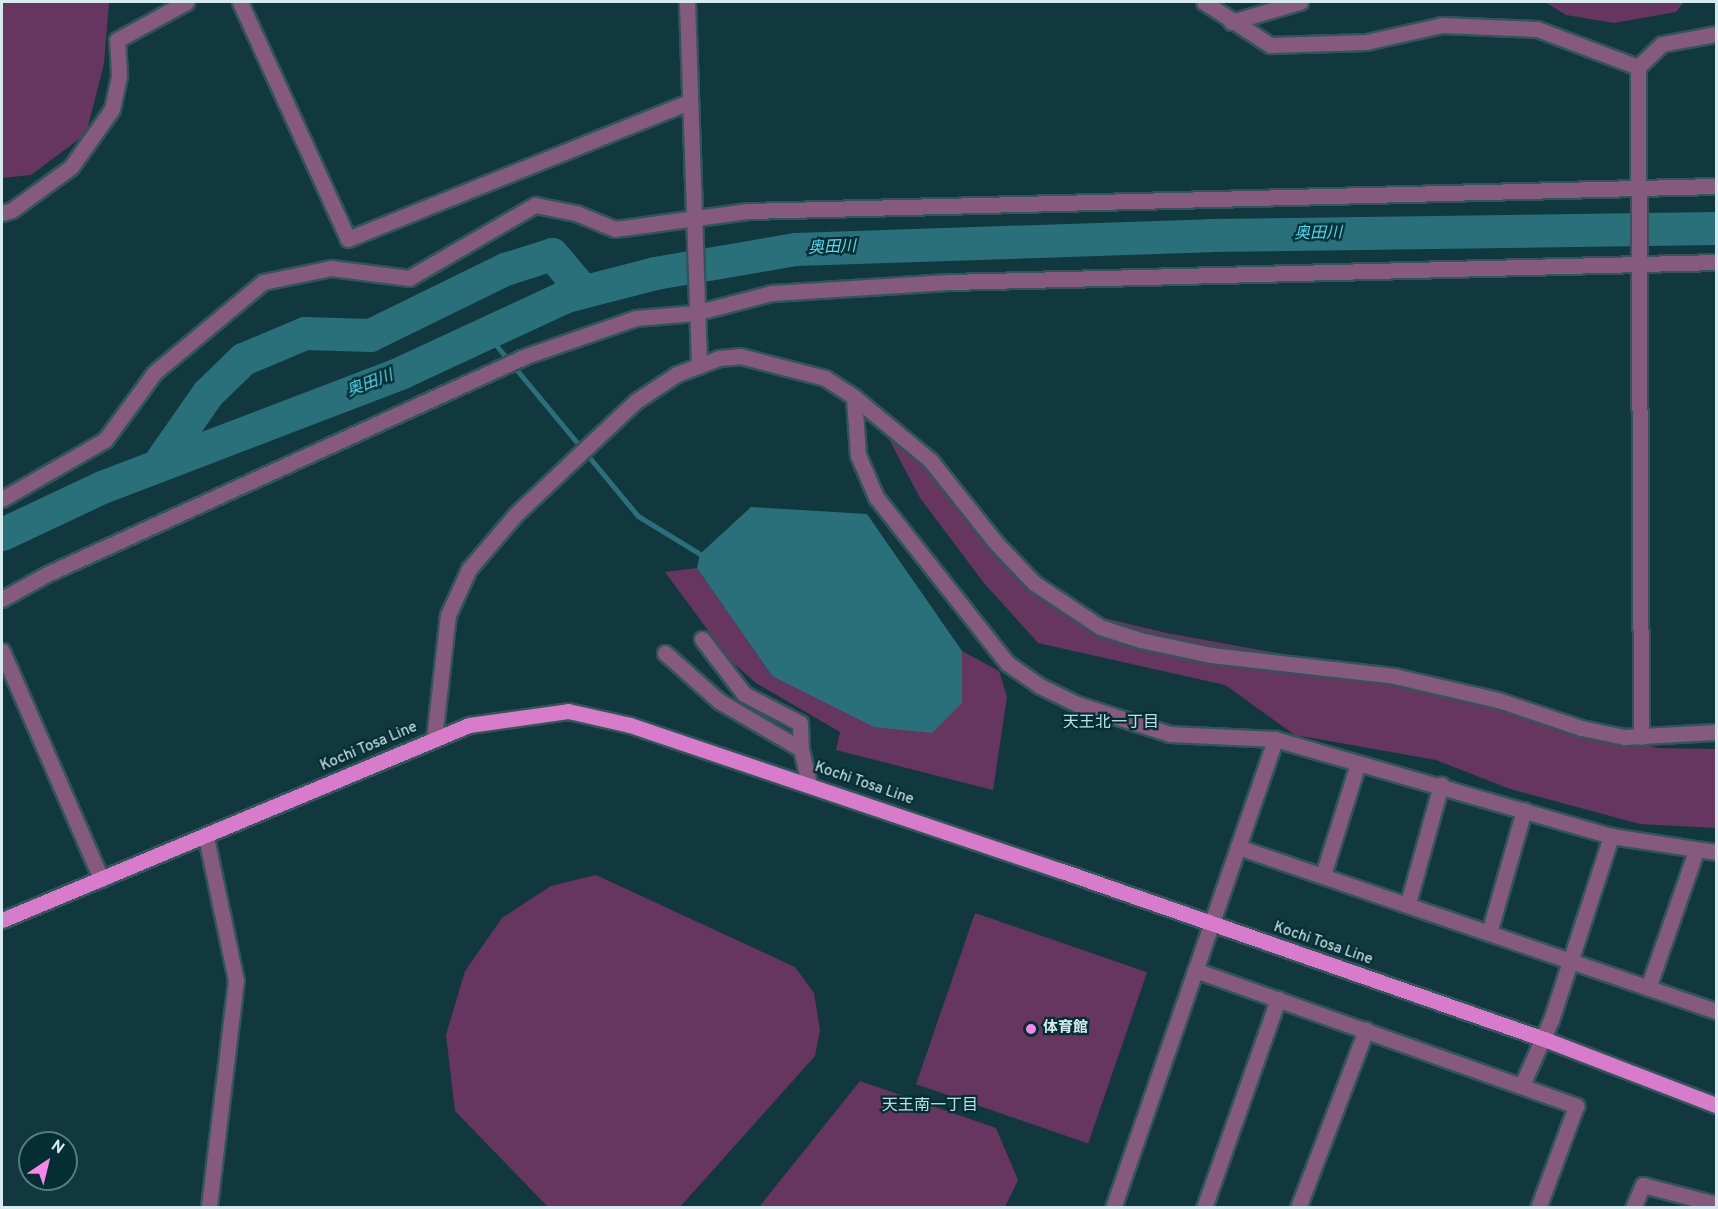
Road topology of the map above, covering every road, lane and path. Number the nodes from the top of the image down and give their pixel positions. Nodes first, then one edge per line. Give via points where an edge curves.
1 (186, 2) edge
2 (240, 2) edge
3 (687, 2) edge
4 (1204, 2) edge
5 (1300, 2) edge
6 (1231, 22) junction
7 (1716, 34) edge
8 (1638, 67) junction
9 (688, 102) junction
10 (1716, 186) edge
11 (1639, 188) junction
12 (2, 213) edge
13 (692, 216) junction
14 (1716, 262) edge
15 (1637, 264) junction
16 (695, 314) junction
17 (699, 366) junction
18 (854, 397) junction
19 (2, 499) edge
20 (2, 599) edge
21 (702, 639) dead end
22 (2, 651) edge
23 (665, 653) dead end
24 (1716, 732) edge
25 (1641, 737) junction
26 (434, 739) junction
27 (1275, 739) junction
28 (801, 749) junction
29 (1358, 763) junction
30 (809, 784) junction
31 (1441, 785) junction
32 (1524, 810) junction
33 (1611, 836) junction
34 (206, 837) junction
35 (1238, 848) junction
36 (1696, 851) junction
37 (1716, 852) edge
38 (1323, 875) junction
39 (101, 879) junction
40 (1408, 903) junction
41 (2, 920) edge
42 (1210, 924) junction
43 (1489, 933) junction
44 (1571, 963) junction
45 (1195, 970) junction
46 (1648, 988) junction
47 (1278, 999) junction
48 (1716, 1011) edge
49 (1366, 1030) junction
50 (1544, 1039) junction
51 (1522, 1085) junction
52 (1716, 1105) edge
53 (1716, 1204) edge
54 (209, 1208) edge
55 (1113, 1208) edge
56 (1204, 1208) edge
57 (1298, 1208) edge
58 (1538, 1208) edge
59 (1633, 1208) edge

1 - 12 street via 117,40 119,75 112,109 71,167 20,205
2 - 9 street via 348,239
3 - 9 street
4 - 6 street
5 - 6 street
6 - 8 street via 1270,45 1366,42 1442,26 1537,29
7 - 8 street via 1662,44
8 - 11 street
9 - 13 street
10 - 11 street
11 - 13 street via 1173,198
11 - 15 street
13 - 16 street
13 - 19 street via 615,229 576,213 535,205 409,278 332,268 263,282 155,372 105,440
14 - 15 street
15 - 16 street via 938,283 772,293
15 - 25 street via 1644,654
16 - 17 street
16 - 20 street via 636,318 526,356 47,574
17 - 18 street via 740,356 772,362 825,378
17 - 26 street via 678,374 636,401 516,514 469,569 448,615
18 - 25 street via 930,460 996,543 1034,583 1100,627 1211,655 1395,676 1498,700 1581,728
18 - 27 street via 858,455 876,497 1007,663 1040,686 1077,704 1170,734
21 - 28 street via 744,694 800,723
22 - 39 street
23 - 28 street via 719,702
24 - 25 street
26 - 30 main road, Kochi Tosa Line via 479,723 568,711 630,725
26 - 34 main road, Kochi Tosa Line
27 - 29 street
27 - 35 street
28 - 30 street
29 - 31 street
29 - 38 street
30 - 42 main road, Kochi Tosa Line
31 - 32 street
31 - 40 street
32 - 33 street
32 - 43 street
33 - 36 street
33 - 44 street
34 - 39 main road, Kochi Tosa Line
34 - 54 street via 236,980
35 - 38 street
35 - 42 street
36 - 37 street
36 - 46 street
38 - 40 street
39 - 41 main road, Kochi Tosa Line
40 - 43 street
42 - 45 street
42 - 50 main road, Kochi Tosa Line
43 - 44 street
44 - 46 street
44 - 50 street
45 - 47 street
45 - 55 street
46 - 48 street
47 - 49 street
47 - 56 street
49 - 51 street
49 - 57 street
50 - 51 street
50 - 52 main road, Kochi Tosa Line
51 - 58 street via 1576,1106
53 - 59 street via 1643,1185

